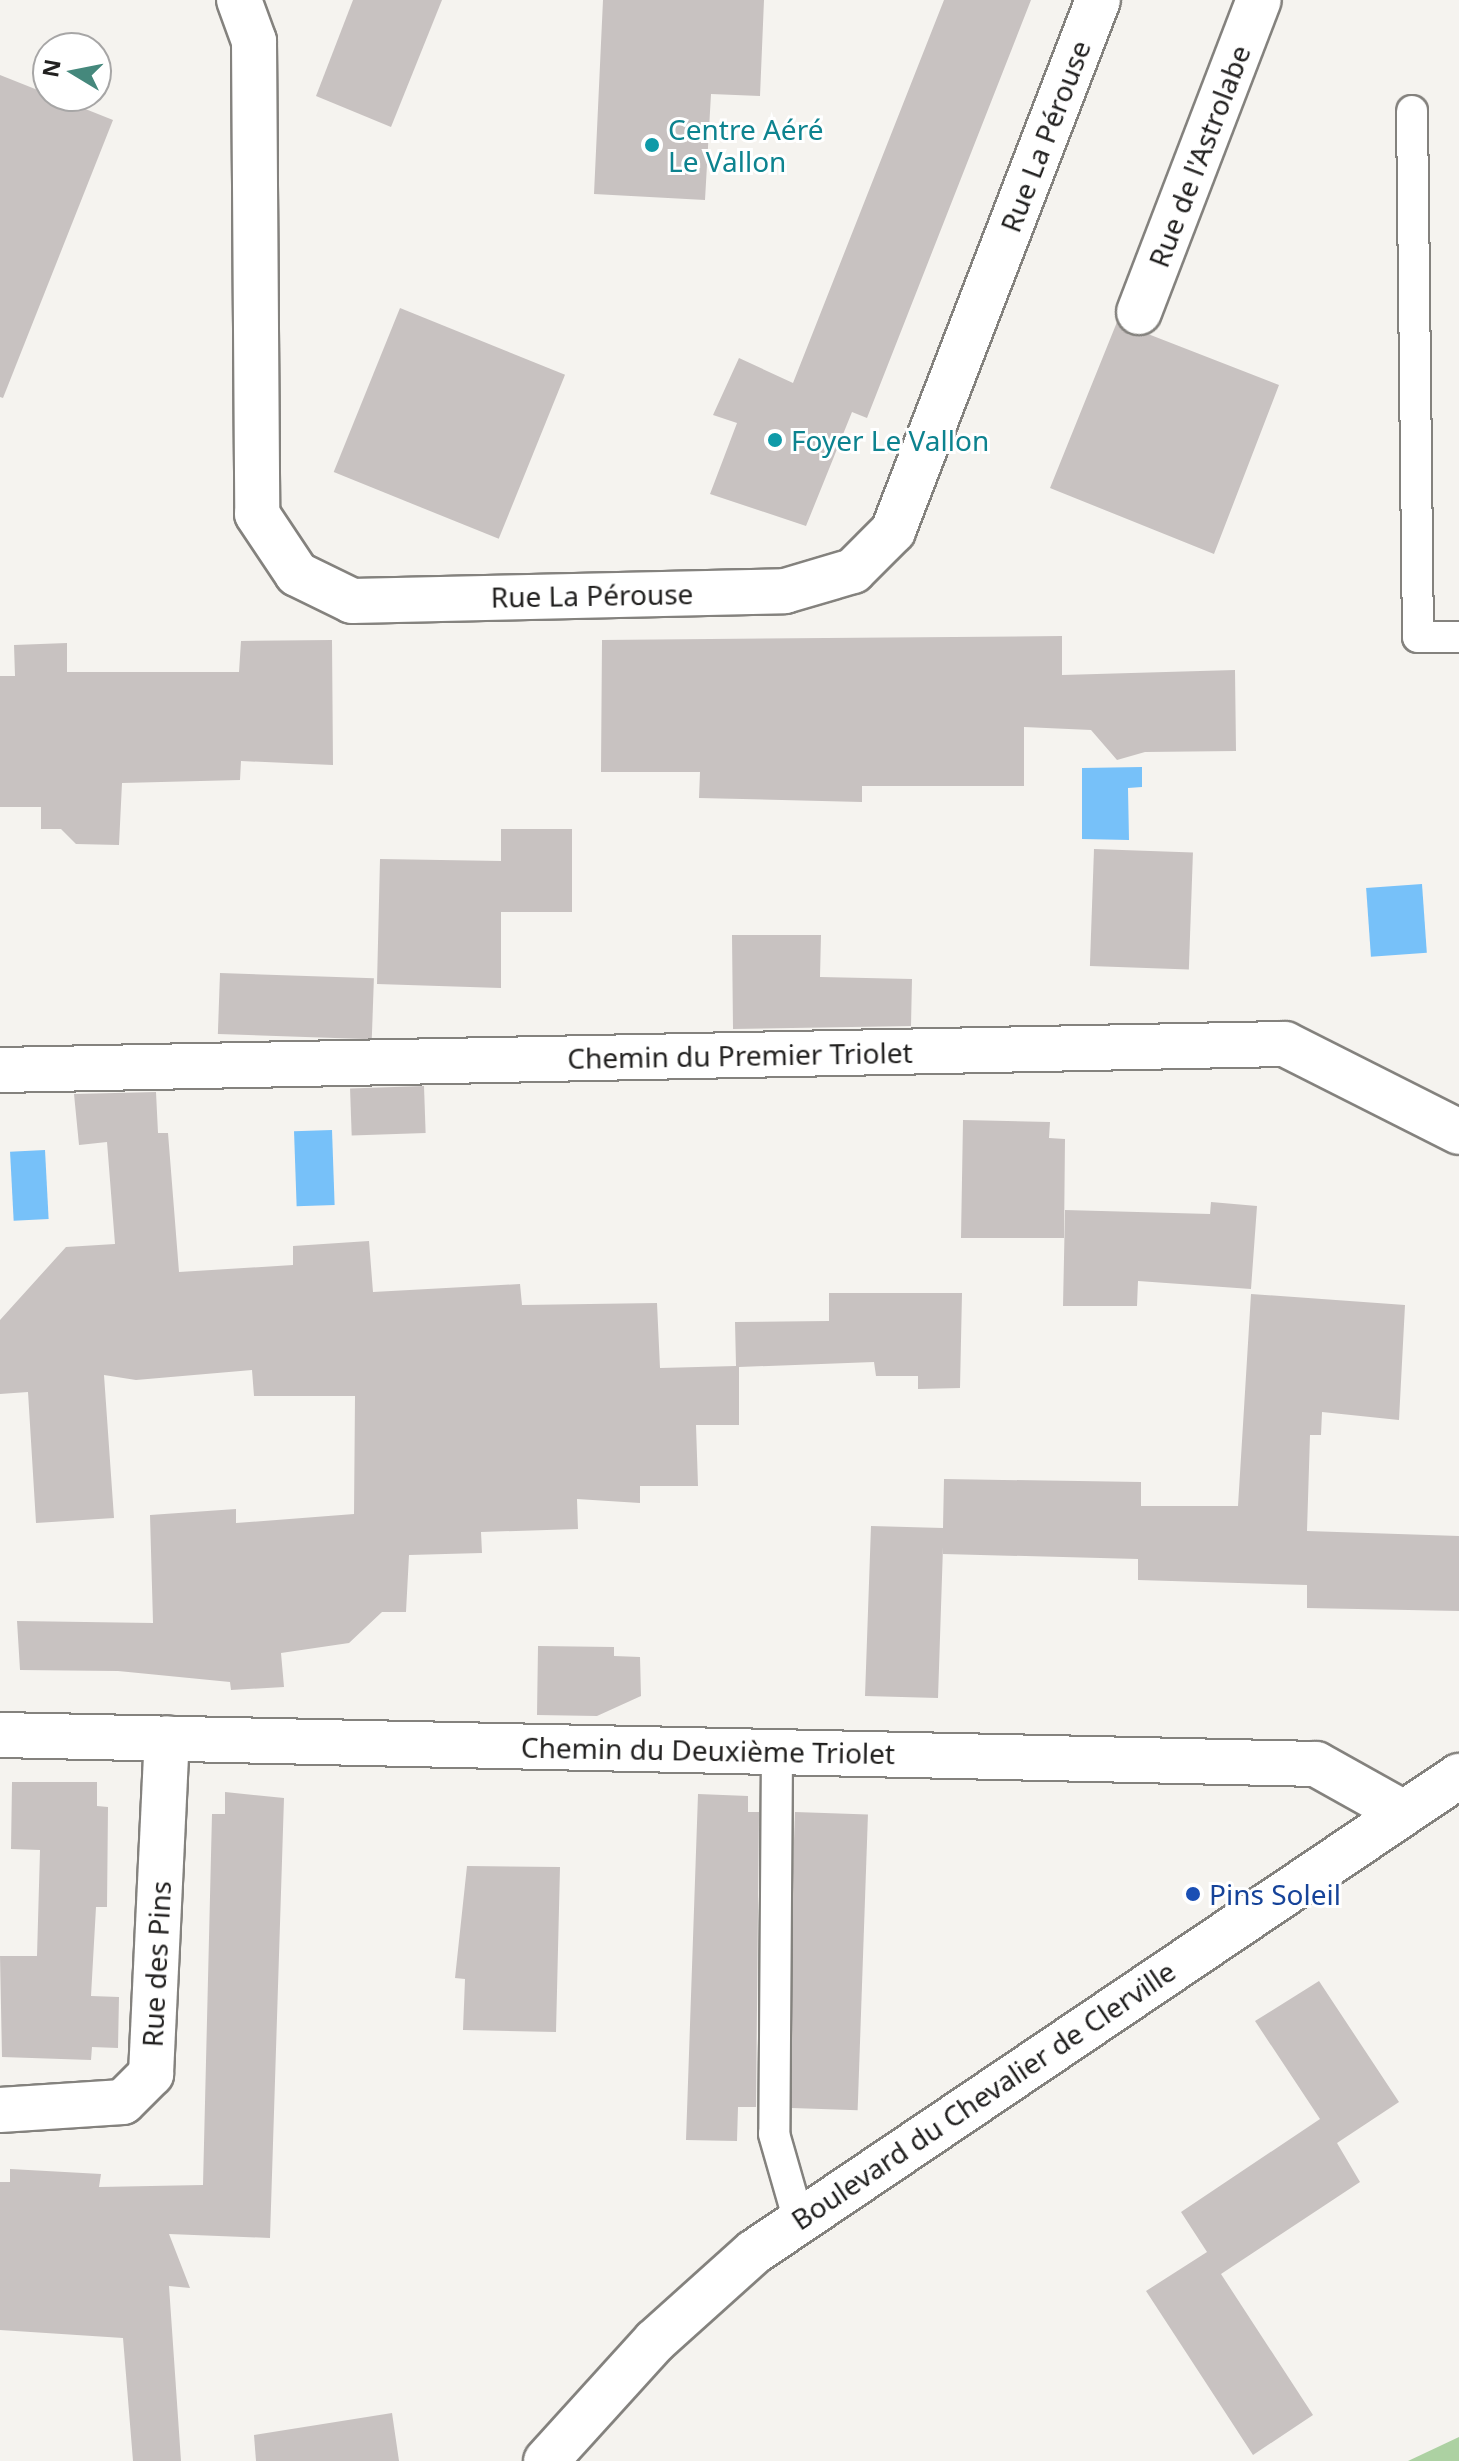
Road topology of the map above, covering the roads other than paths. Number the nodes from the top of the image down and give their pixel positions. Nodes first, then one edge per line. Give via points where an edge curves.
1 (239, 0) edge
2 (1098, 0) edge
3 (1259, 0) edge
4 (1412, 111) dead end
5 (1139, 312) dead end
6 (1459, 637) edge
7 (0, 1070) edge
8 (1459, 1132) edge
9 (0, 1735) edge
10 (167, 1738) junction
11 (777, 1752) junction
12 (1459, 1776) edge
13 (1402, 1812) junction
14 (0, 2110) edge
15 (799, 2221) junction
16 (546, 2461) edge

1 - 2 street, Rue La Pérouse via 254,41 257,514 297,574 352,601 785,591 853,571 893,531
3 - 5 street, Rue de l'Astrolabe
4 - 6 lane via 1418,637
7 - 8 street, Chemin du Premier Triolet via 1285,1044
9 - 10 street, Chemin du Deuxième Triolet
10 - 11 street, Chemin du Deuxième Triolet
10 - 14 street, Rue des Pins via 151,2074 123,2102
11 - 13 street, Chemin du Deuxième Triolet via 1316,1764
11 - 15 lane via 774,2134
12 - 13 street, Boulevard du Chevalier de Clerville
13 - 15 street, Boulevard du Chevalier de Clerville
15 - 16 street, Boulevard du Chevalier de Clerville via 655,2341

